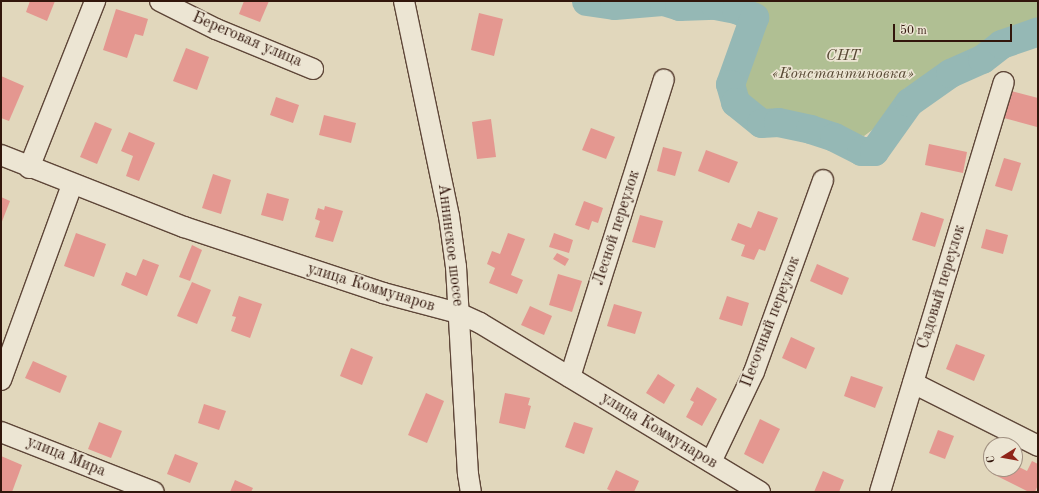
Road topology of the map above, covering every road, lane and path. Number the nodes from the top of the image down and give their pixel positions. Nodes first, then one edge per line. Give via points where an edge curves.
1 (95, 1) edge
2 (160, 1) edge
3 (404, 1) edge
4 (313, 69) dead end
5 (664, 79) dead end
6 (1004, 82) dead end
7 (1, 155) edge
8 (29, 168) junction
9 (823, 180) dead end
10 (72, 185) junction
11 (458, 313) junction
12 (570, 377) junction
13 (1, 380) edge
14 (913, 383) junction
15 (1, 432) edge
16 (1038, 446) edge
17 (712, 462) junction
18 (154, 492) edge
19 (471, 492) edge
20 (760, 492) edge
21 (880, 492) edge

1 - 8 street
2 - 4 street, Береговая улица via 216,29
3 - 11 street, Аннинское шоссе via 449,216
5 - 12 street, Лесной переулок
6 - 14 street, Садовый переулок
7 - 8 street, улица Коммунаров
8 - 10 street, улица Коммунаров
9 - 17 street, Песочный переулок via 754,372
10 - 11 street, улица Коммунаров via 184,227 383,293
10 - 13 street
11 - 12 street, улица Коммунаров via 480,323
11 - 19 street, Аннинское шоссе
12 - 17 street, улица Коммунаров
14 - 16 street
14 - 21 street, Садовый переулок
15 - 18 street, улица Мира
17 - 20 street, улица Коммунаров

